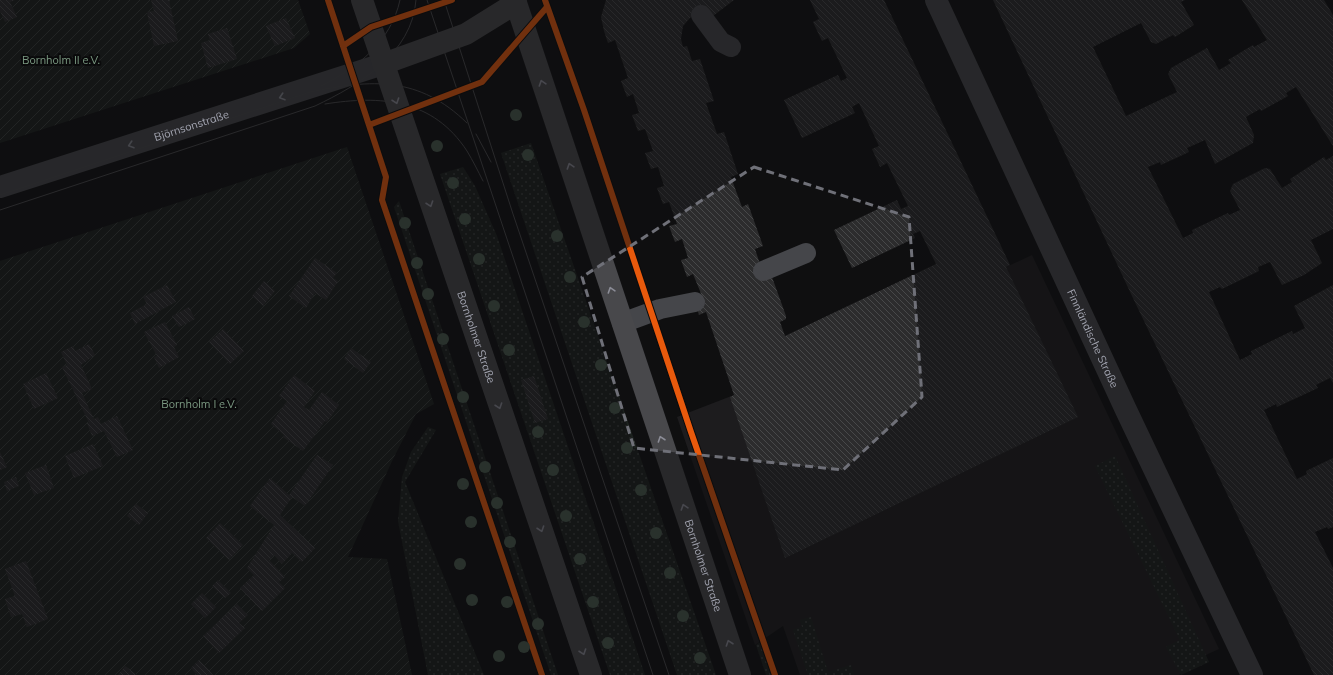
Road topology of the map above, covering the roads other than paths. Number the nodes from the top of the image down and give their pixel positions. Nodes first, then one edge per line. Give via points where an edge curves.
1 (362, 0) edge
2 (936, 0) edge
3 (517, 1) edge
4 (701, 15) dead end
5 (731, 46) dead end
6 (383, 64) junction
7 (0, 187) edge
8 (806, 254) dead end
9 (763, 270) dead end
10 (695, 302) dead end
11 (622, 323) junction
12 (591, 675) edge
13 (740, 675) edge
14 (1252, 675) edge

1 - 6 main road, Bornholmer Straße
2 - 14 street, Finnländische Straße
3 - 6 main road via 466,34
11 -> 3 main road, Bornholmer Straße
4 - 5 lane via 721,42
6 -> 7 street, Björnsonstraße
6 -> 12 main road, Bornholmer Straße
8 - 9 lane
10 - 11 lane
13 -> 11 main road, Bornholmer Straße

